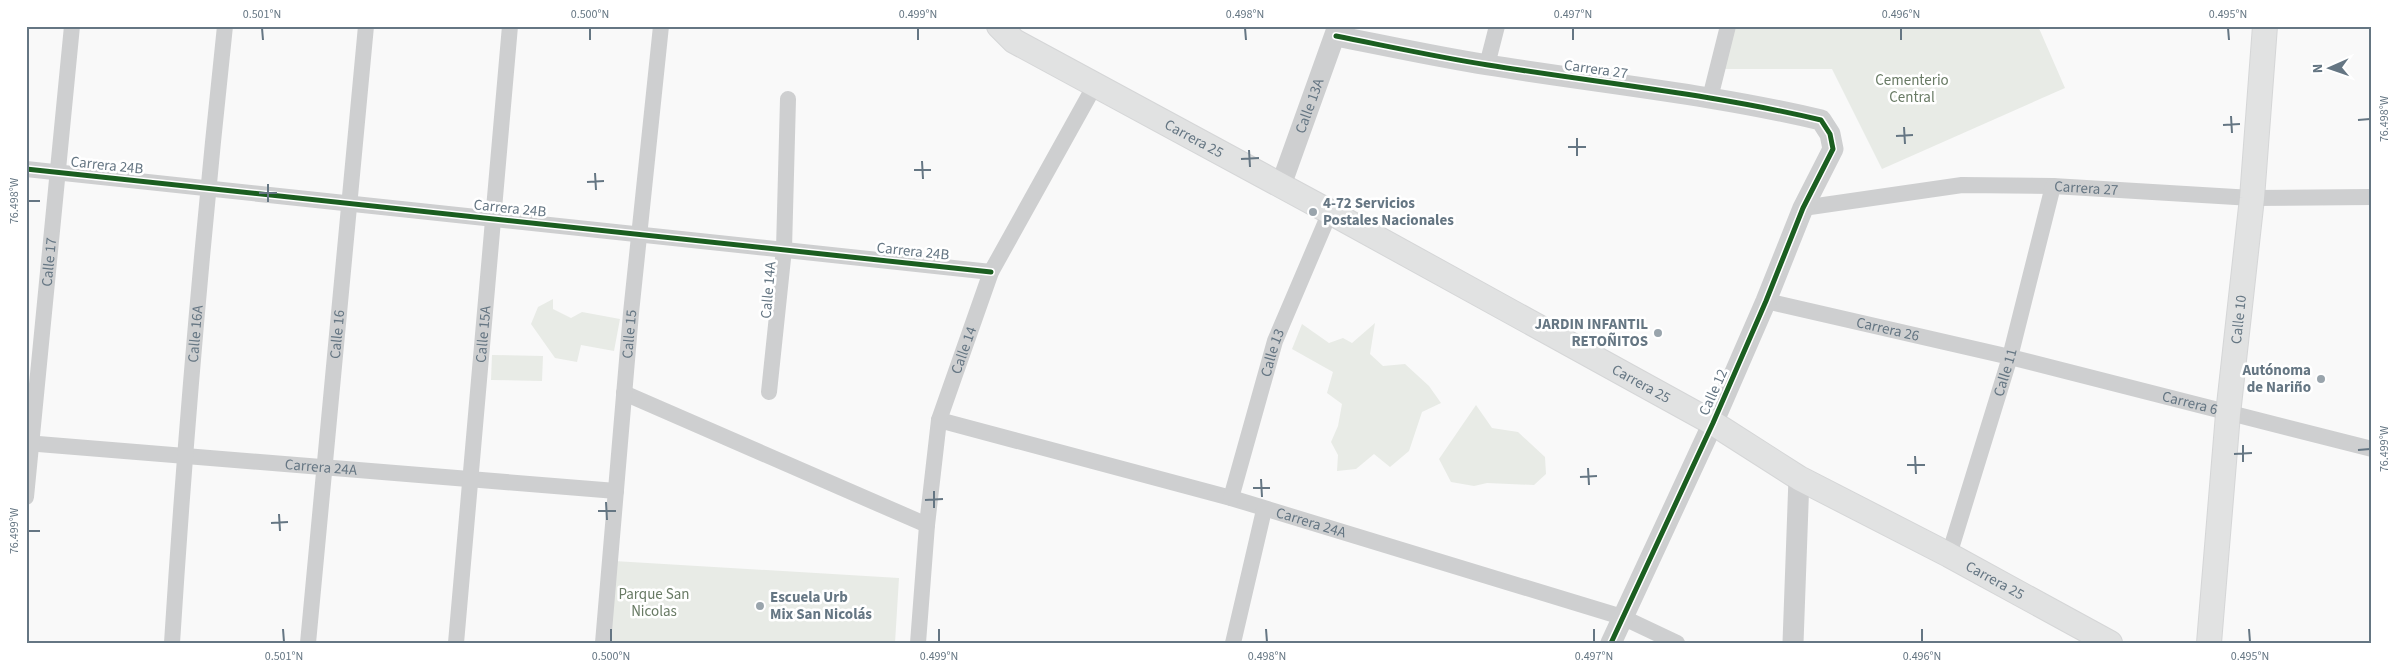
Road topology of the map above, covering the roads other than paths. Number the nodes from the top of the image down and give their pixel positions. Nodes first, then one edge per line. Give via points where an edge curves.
1 (72, 26) edge
2 (224, 26) edge
3 (366, 26) edge
4 (510, 26) edge
5 (661, 26) edge
6 (1497, 26) edge
7 (1728, 26) edge
8 (2265, 26) edge
9 (1337, 31) edge
10 (1006, 34) edge
11 (1487, 65) junction
12 (1095, 85) junction
13 (1710, 98) junction
14 (788, 100) dead end
15 (1833, 149) joint
16 (26, 169) edge
17 (58, 172) junction
18 (1281, 185) junction
19 (2053, 186) junction
20 (207, 188) junction
21 (2372, 197) edge
22 (2252, 198) junction
23 (349, 203) junction
24 (1803, 208) junction
25 (1330, 212) junction
26 (493, 219) junction
27 (639, 234) junction
28 (784, 249) junction
29 (991, 272) junction
30 (1766, 302) junction
31 (2010, 357) junction
32 (769, 392) dead end
33 (624, 393) junction
34 (2228, 414) junction
35 (940, 420) junction
36 (1713, 423) junction
37 (29, 444) edge
38 (2372, 449) edge
39 (184, 456) junction
40 (324, 468) junction
41 (1799, 478) junction
42 (470, 480) junction
43 (616, 491) junction
44 (26, 497) edge
45 (1231, 498) junction
46 (1264, 510) junction
47 (927, 525) junction
48 (1949, 555) junction
49 (1622, 617) junction
50 (1233, 642) edge
51 (172, 643) edge
52 (308, 643) edge
53 (456, 643) edge
54 (603, 643) edge
55 (918, 643) edge
56 (1611, 643) edge
57 (1677, 643) edge
58 (1793, 643) edge
59 (2110, 643) edge
60 (2209, 643) edge

1 - 17 street, Calle 17
2 - 20 street, Calle 16A
3 - 23 street, Calle 16
4 - 26 street, Calle 15A
5 - 27 street, Calle 15
6 - 11 street
7 - 13 street
8 - 22 main road, Calle 10
9 - 11 street, Carrera 27
9 - 18 street, Calle 13A
10 - 12 main road, Carrera 25
11 - 13 street, Carrera 27
12 - 18 main road, Carrera 25
12 - 29 street, Calle 14
13 - 15 street, Carrera 27 via 1821,120 1830,134
14 - 28 street, Calle 14A
15 - 24 street, Calle 12
16 - 17 street, Carrera 24B
17 - 20 street, Carrera 24B
17 - 37 street, Calle 17
18 - 25 main road, Carrera 25
19 - 22 street, Carrera 27
19 - 24 street, Carrera 27 via 1962,185
19 - 31 street, Calle 11
20 - 23 street, Carrera 24B
20 - 39 street, Calle 16A
21 - 22 street, Carrera 27
22 - 34 main road, Calle 10
23 - 26 street, Carrera 24B
23 - 40 street, Calle 16
24 - 30 street, Calle 12
25 - 36 main road, Carrera 25
25 - 45 street, Calle 13 via 1275,341
26 - 27 street, Carrera 24B
26 - 42 street, Calle 15A
27 - 28 street, Carrera 24B
27 - 33 street, Calle 15
28 - 29 street, Carrera 24B
28 - 32 street, Calle 14A
29 - 35 street, Calle 14
30 - 31 street, Carrera 26
30 - 36 street, Calle 12
31 - 34 street, Carrera 6
31 - 48 street, Calle 11
33 - 43 street, Calle 15
33 - 47 street
34 - 38 street, Carrera 6
34 - 60 main road, Calle 10
35 - 45 street, Carrera 24A
35 - 47 street, Calle 14
36 - 41 main road, Carrera 25
36 - 49 street, Calle 12
37 - 39 street, Carrera 24A
37 - 44 street, Calle 17
39 - 40 street, Carrera 24A
39 - 51 street, Calle 16A
40 - 42 street, Carrera 24A
40 - 52 street, Calle 16
41 - 48 main road, Carrera 25
41 - 58 street
42 - 43 street, Carrera 24A
42 - 53 street, Calle 15A
43 - 54 street, Calle 15
45 - 46 street, Carrera 24A
46 - 49 street, Carrera 24A
46 - 50 street
47 - 55 street, Calle 14
48 - 59 main road, Carrera 25
49 - 56 street, Calle 12
49 - 57 street, Carrera 24A

